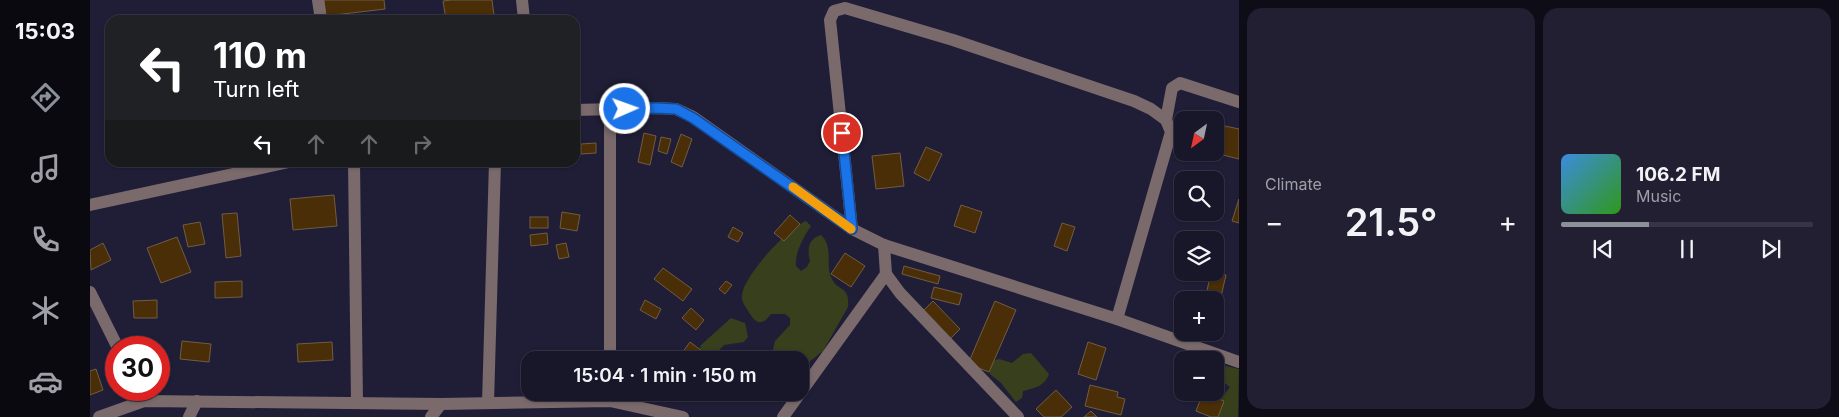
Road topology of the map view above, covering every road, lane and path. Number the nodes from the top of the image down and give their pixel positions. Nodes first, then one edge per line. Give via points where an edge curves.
1 (318, 0) edge
2 (522, 0) edge
3 (320, 15) edge
4 (524, 15) edge
5 (1239, 102) edge
6 (610, 109) junction
7 (580, 110) edge
8 (1166, 120) junction
9 (266, 167) edge
10 (354, 167) edge
11 (495, 167) edge
12 (90, 206) edge
13 (852, 229) junction
14 (884, 245) junction
15 (886, 274) junction
16 (90, 292) edge
17 (1117, 319) junction
18 (112, 336) edge
19 (610, 351) edge
20 (1239, 362) edge
21 (170, 398) edge
22 (130, 401) edge
23 (197, 401) junction
24 (529, 401) edge
25 (625, 401) edge
26 (357, 402) junction
27 (488, 403) junction
28 (441, 404) junction
29 (99, 417) edge
30 (189, 417) edge
31 (431, 417) edge
32 (683, 417) edge
33 (783, 417) edge
34 (1018, 417) edge

1 - 3 street
2 - 4 street
5 - 8 street via 1180,82 1172,88
6 - 7 street
6 - 13 street via 676,109
6 - 19 street
8 - 13 street via 1134,101 953,40 845,8 834,11 830,20
8 - 17 street via 1171,132
9 - 12 street
10 - 26 street
11 - 27 street
13 - 14 street
14 - 15 street
14 - 17 street
15 - 33 street
15 - 34 street via 900,293
16 - 18 street
17 - 20 street
21 - 23 street
22 - 29 street
23 - 26 street
23 - 30 street
24 - 27 street
25 - 32 street
26 - 28 street
27 - 28 street
28 - 31 street

